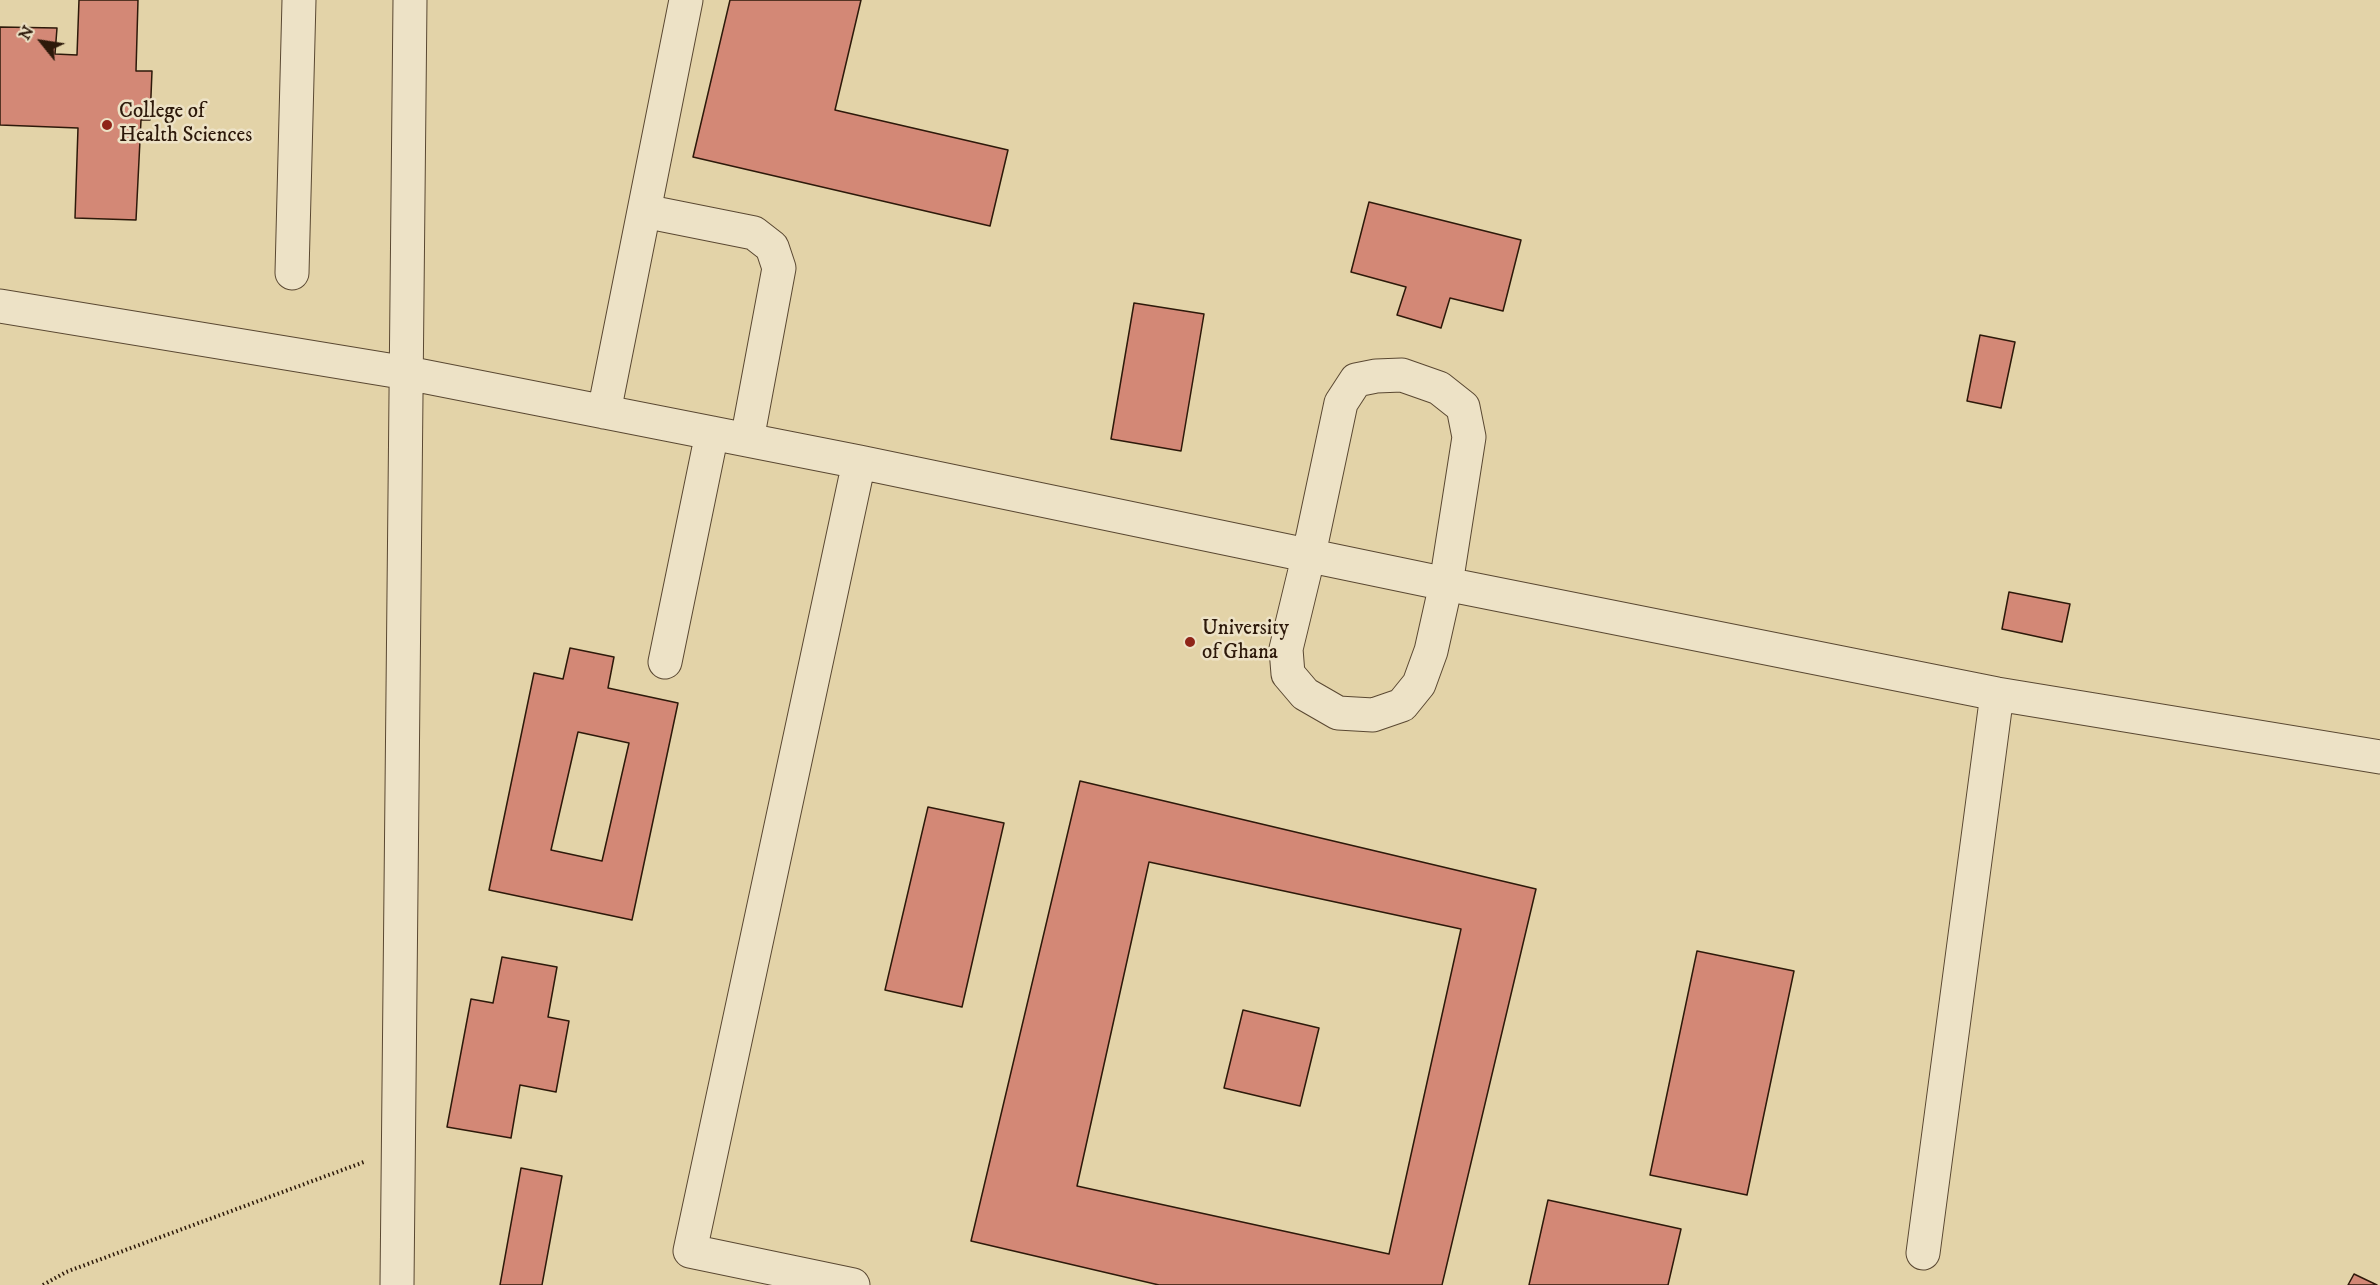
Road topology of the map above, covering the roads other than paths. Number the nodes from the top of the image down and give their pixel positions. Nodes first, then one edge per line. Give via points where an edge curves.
1 (299, 0) edge
2 (410, 0) edge
3 (686, 0) edge
4 (644, 212) junction
5 (292, 273) dead end
6 (0, 306) edge
7 (407, 373) junction
8 (604, 412) junction
9 (712, 433) junction
10 (747, 440) junction
11 (859, 462) junction
12 (1309, 554) junction
13 (1446, 584) junction
14 (665, 662) dead end
15 (1997, 694) junction
16 (2380, 757) edge
17 (1923, 1253) dead end
18 (397, 1285) edge
19 (853, 1285) edge

1 - 5 street
2 - 7 street
3 - 4 street
4 - 8 street
4 - 10 street via 754,233 772,247 779,268
6 - 7 street
7 - 8 street
7 - 18 street
8 - 9 street
9 - 10 street
9 - 14 street
10 - 11 street
11 - 12 street
11 - 19 street via 690,1251
12 - 13 street
12 - 13 street via 1286,649 1288,674 1305,694 1338,713 1373,715 1402,705 1414,691 1431,651
12 - 13 street via 1341,403 1356,380 1402,375 1439,388 1463,407 1469,437
13 - 15 street
15 - 16 street
15 - 17 street

